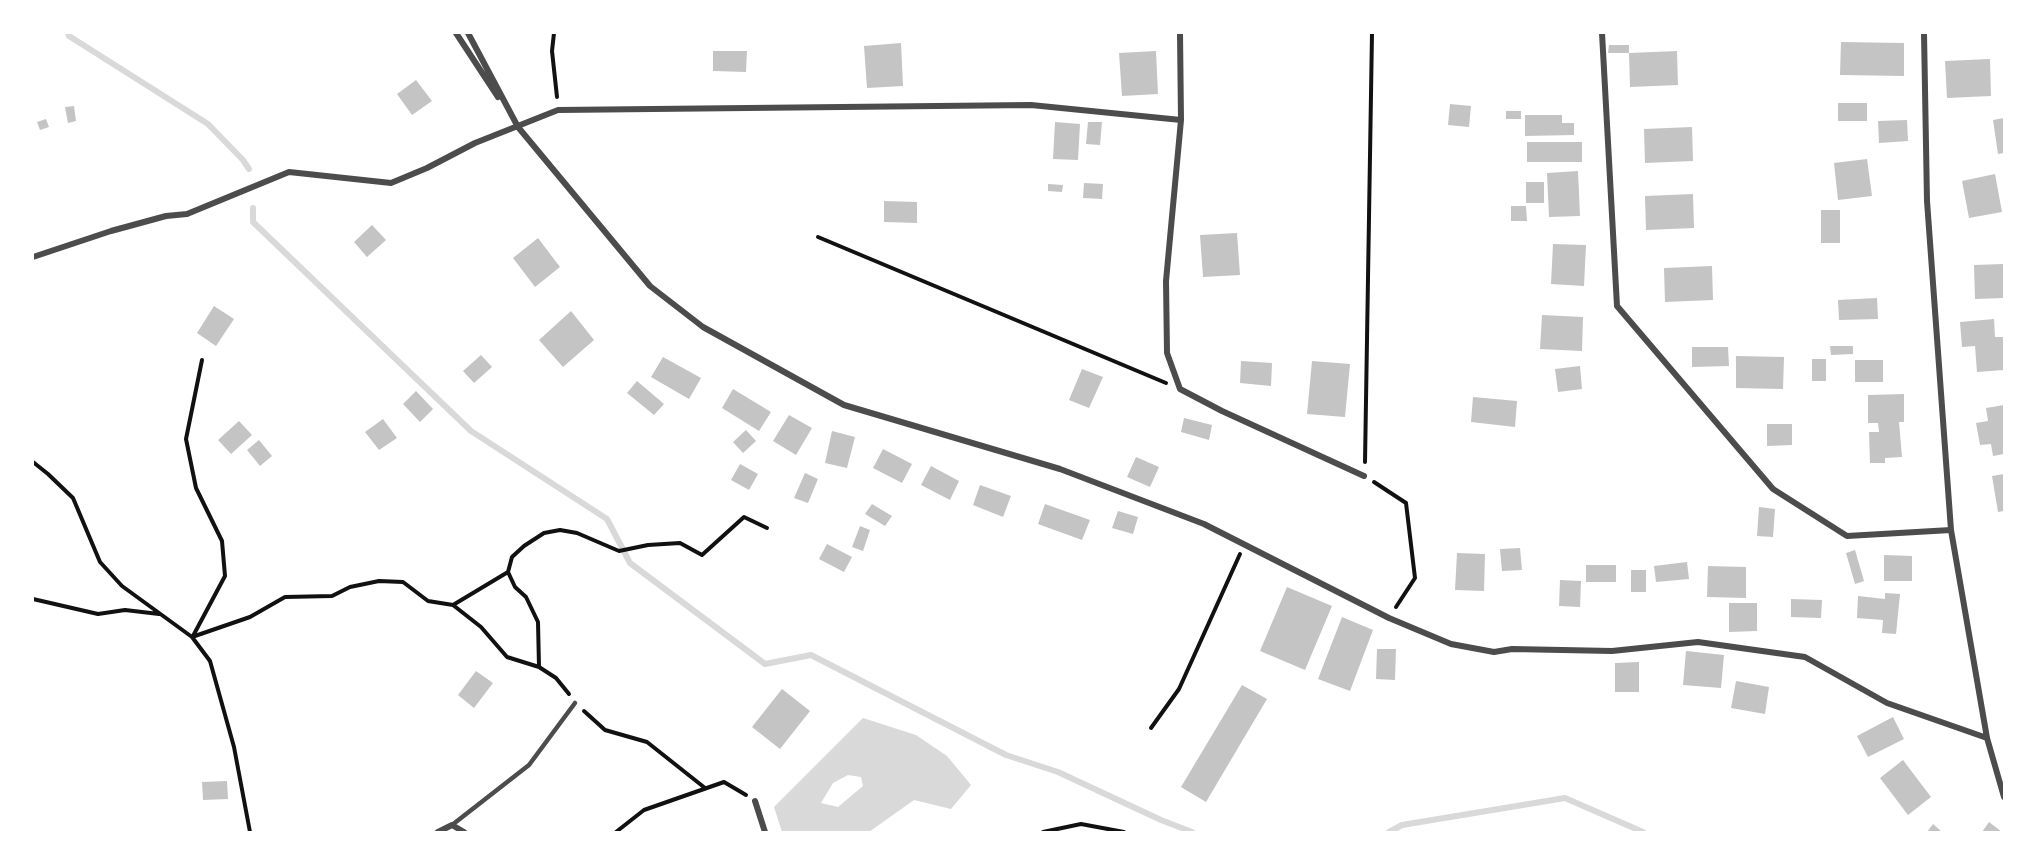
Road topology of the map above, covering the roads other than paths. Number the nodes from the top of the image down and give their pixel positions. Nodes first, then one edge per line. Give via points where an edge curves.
1 (456, 33) edge
2 (468, 33) edge
3 (1180, 33) edge
4 (1602, 33) edge
5 (1924, 33) edge
6 (1181, 120) junction
7 (518, 128) junction
8 (33, 257) edge
9 (1364, 476) road end
10 (1951, 530) junction
11 (575, 703) road end
12 (1987, 738) junction
13 (2004, 797) edge
14 (754, 801) road end
15 (452, 825) junction
16 (438, 832) edge
17 (464, 832) edge
18 (765, 832) edge

1 - 7 street
2 - 7 street
3 - 6 street
4 - 10 street via 1617,306 1773,489 1847,536
5 - 10 street via 1927,201
6 - 7 street via 1031,105 558,110
6 - 9 street via 1166,281 1167,353 1180,389
7 - 8 street via 475,143 391,183 289,172 188,214 111,231
7 - 12 street via 650,286 703,327 844,405 1060,469 1203,524 1389,618 1451,644 1494,652 1612,651 1698,642 1805,657 1887,703
10 - 12 street
11 - 15 lane via 529,765
12 - 13 street
14 - 18 street
15 - 16 street
15 - 17 street

